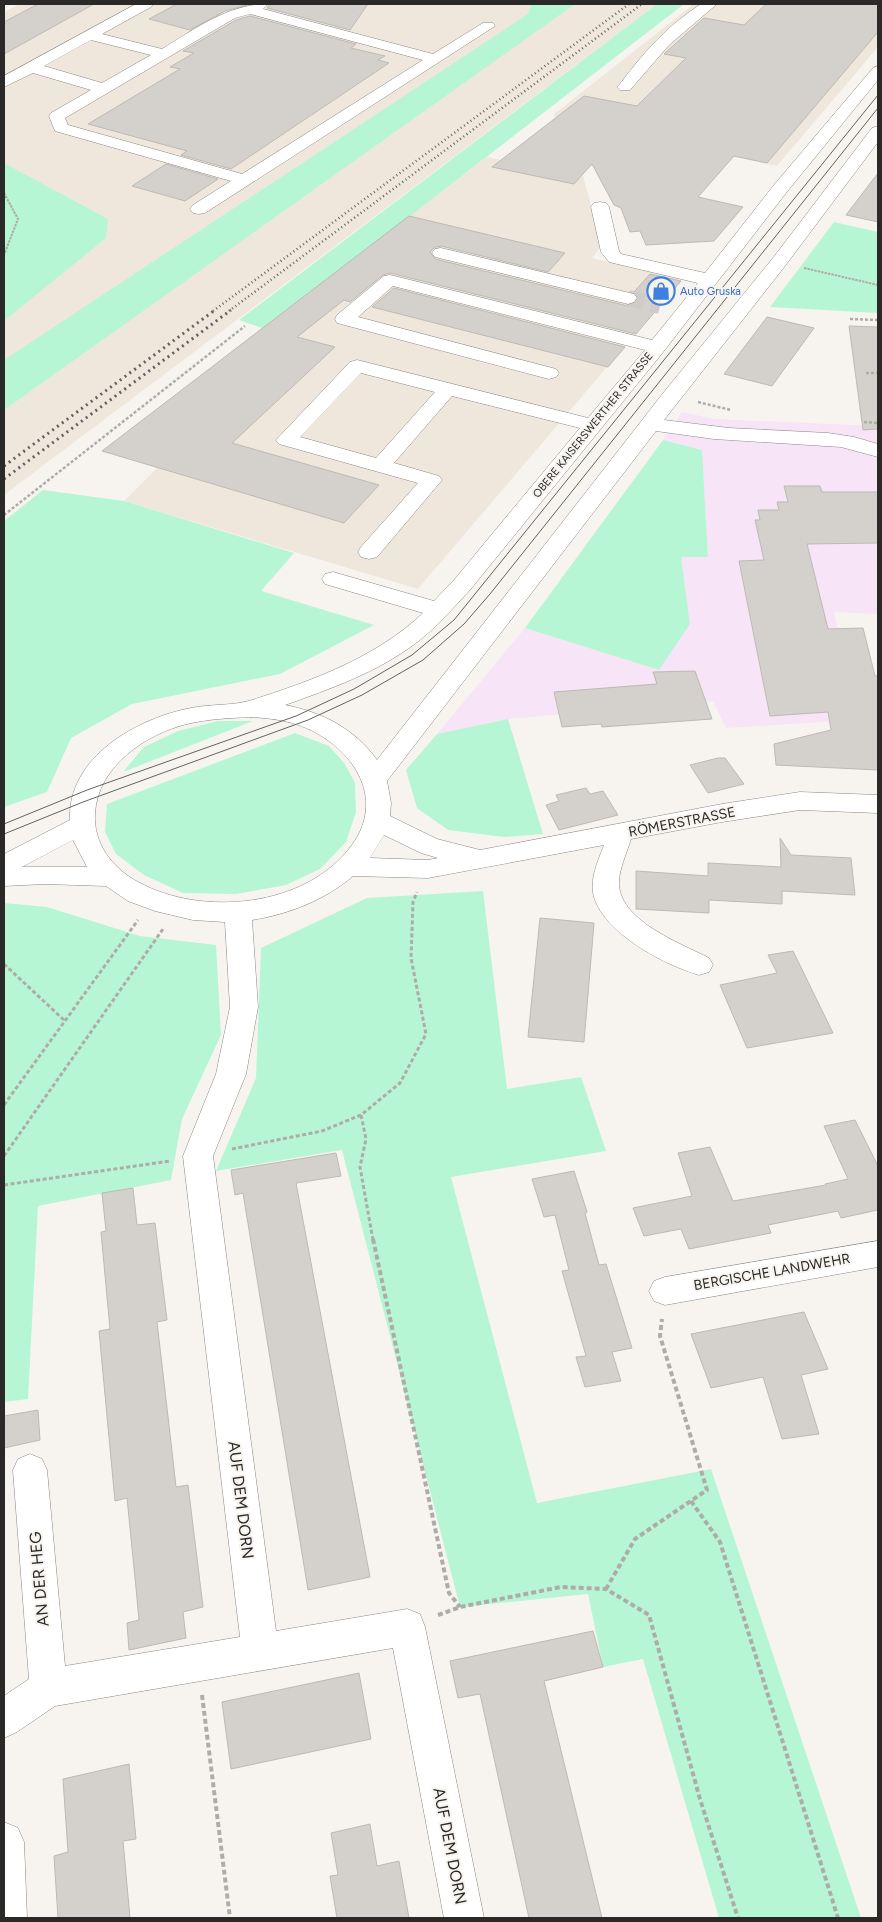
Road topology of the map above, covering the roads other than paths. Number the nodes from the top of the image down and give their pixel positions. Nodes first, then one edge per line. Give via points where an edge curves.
1 (146, 4) edge
2 (710, 4) edge
3 (255, 7) edge
4 (488, 26) dead end
5 (89, 35) junction
6 (165, 54) junction
7 (436, 59) junction
8 (30, 67) junction
9 (878, 71) edge
10 (4, 82) edge
11 (625, 88) dead end
12 (106, 89) junction
13 (878, 132) edge
14 (244, 180) junction
15 (600, 207) dead end
16 (199, 209) dead end
17 (441, 254) dead end
18 (710, 280) junction
19 (628, 298) tunnel mouth
20 (656, 347) junction
21 (549, 373) dead end
22 (448, 389) junction
23 (651, 424) junction
24 (593, 425) junction
25 (878, 451) edge
26 (380, 466) junction
27 (369, 552) dead end
28 (333, 579) dead end
29 (439, 610) junction
30 (251, 709) junction
31 (376, 778) junction
32 (878, 804) edge
33 (378, 821) junction
34 (81, 825) junction
35 (620, 833) junction
36 (487, 859) junction
37 (4, 865) edge
38 (348, 868) junction
39 (4, 877) edge
40 (110, 877) junction
41 (238, 912) junction
42 (699, 965) dead end
43 (878, 1254) edge
44 (665, 1291) road end
45 (30, 1470) dead end
46 (260, 1652) junction
47 (48, 1688) junction
48 (4, 1719) edge
49 (4, 1842) edge
50 (7, 1918) edge
51 (464, 1918) edge

1 - 5 street
2 - 11 street via 690,16 654,49
3 - 6 street via 230,15
3 - 7 street
4 - 7 street
5 - 6 street
5 - 8 street
6 - 12 street
7 - 14 street
8 - 10 street
8 - 12 street
9 - 18 street, OBERE KAISERSWERTHER STRASSE
12 - 14 street via 57,116 61,128
13 - 23 street
14 - 16 street
15 - 18 street via 610,252 615,258
17 - 19 street
18 - 20 street, OBERE KAISERSWERTHER STRASSE via 676,310
20 - 21 street via 390,280 344,319
20 - 24 street, OBERE KAISERSWERTHER STRASSE
22 - 24 street
22 - 26 street
22 - 26 street via 358,366 286,440
23 - 25 street via 709,434 839,440 863,444
23 - 31 street
24 - 29 street, OBERE KAISERSWERTHER STRASSE
26 - 27 street via 432,480
28 - 29 street
29 - 30 street, OBERE KAISERSWERTHER STRASSE via 402,642 346,674
30 - 31 street via 296,716 338,734 361,754
30 - 34 street via 209,711 169,721 133,739 105,762 87,790
31 - 33 street via 380,799
32 - 35 street, RÖMERSTRASSE via 800,801
33 - 36 street, RÖMERSTRASSE via 430,847
33 - 38 street via 367,845
34 - 37 street
34 - 40 street via 90,853
35 - 36 street, RÖMERSTRASSE
35 - 42 street via 606,883 612,910 638,933
36 - 38 street, RÖMERSTRASSE via 428,868
38 - 41 street via 317,889 280,904
39 - 40 street
40 - 41 street via 142,897 181,909
41 - 46 street, AUF DEM DORN via 244,1008 231,1074 198,1156
43 - 44 street, BERGISCHE LANDWEHR
45 - 47 street, AN DER HEG
46 - 47 street
46 - 51 street, AUF DEM DORN via 407,1627
47 - 48 street
49 - 50 street

